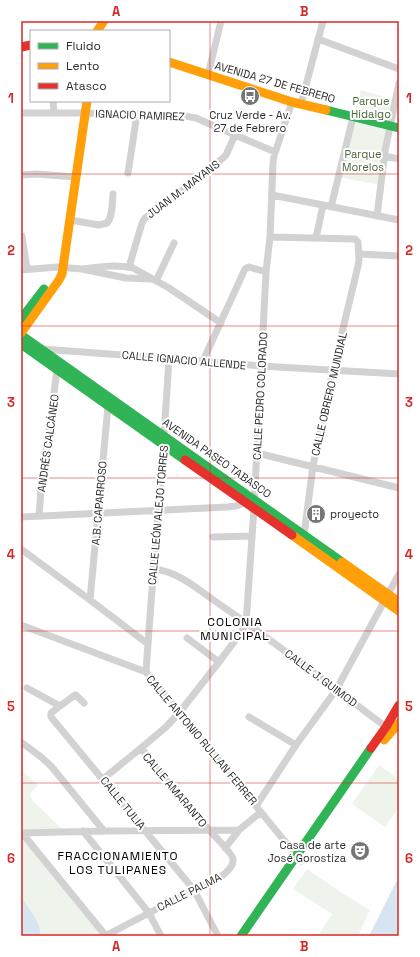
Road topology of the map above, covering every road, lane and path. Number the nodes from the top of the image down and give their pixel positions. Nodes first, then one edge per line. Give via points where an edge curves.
1 (104, 21) edge
2 (221, 21) edge
3 (323, 21) edge
4 (98, 30) edge
5 (318, 39) junction
6 (170, 62) edge
7 (399, 68) edge
8 (208, 75) junction
9 (399, 83) edge
10 (53, 102) edge
11 (81, 102) edge
12 (87, 102) edge
13 (296, 103) junction
14 (21, 113) edge
15 (54, 113) junction
16 (82, 113) junction
17 (136, 114) junction
18 (353, 117) junction
19 (394, 126) edge
20 (235, 135) junction
21 (276, 152) junction
22 (384, 156) junction
23 (399, 159) edge
24 (128, 173) dead end
25 (21, 175) edge
26 (73, 177) junction
27 (113, 194) dead end
28 (272, 195) junction
29 (323, 205) junction
30 (331, 207) junction
31 (378, 216) junction
32 (70, 220) junction
33 (399, 220) edge
34 (22, 236) edge
35 (270, 237) junction
36 (316, 238) junction
37 (174, 243) dead end
38 (359, 254) junction
39 (399, 256) edge
40 (129, 267) junction
41 (60, 268) junction
42 (82, 269) junction
43 (24, 270) edge
44 (266, 272) junction
45 (153, 280) junction
46 (21, 319) edge
47 (221, 323) junction
48 (21, 334) edge
49 (21, 344) edge
50 (42, 349) junction
51 (169, 358) junction
52 (202, 360) junction
53 (261, 366) junction
54 (58, 370) junction
55 (333, 370) junction
56 (399, 374) edge
57 (108, 406) junction
58 (164, 436) junction
59 (164, 445) junction
60 (257, 453) junction
61 (313, 466) junction
62 (399, 488) edge
63 (251, 503) junction
64 (158, 511) junction
65 (98, 513) junction
66 (39, 516) junction
67 (21, 517) edge
68 (304, 535) junction
69 (252, 536) junction
70 (213, 537) dead end
71 (21, 549) edge
72 (153, 569) junction
73 (399, 574) edge
74 (386, 597) junction
75 (90, 600) junction
76 (399, 602) edge
77 (399, 611) edge
78 (246, 622) junction
79 (21, 625) edge
80 (187, 638) dead end
81 (148, 644) junction
82 (220, 662) junction
83 (146, 672) junction
84 (27, 688) dead end
85 (336, 690) junction
86 (84, 703) dead end
87 (399, 705) edge
88 (60, 706) junction
89 (180, 713) junction
90 (248, 717) dead end
91 (399, 718) edge
92 (399, 723) edge
93 (386, 727) junction
94 (21, 742) edge
95 (381, 743) junction
96 (296, 745) junction
97 (141, 748) junction
98 (103, 779) junction
99 (259, 809) junction
100 (239, 830) junction
101 (104, 831) junction
102 (146, 831) junction
103 (210, 831) junction
104 (83, 832) junction
105 (22, 833) edge
106 (225, 848) junction
107 (298, 858) junction
108 (194, 890) junction
109 (149, 913) junction
110 (106, 936) edge
111 (161, 936) edge
112 (218, 936) edge
113 (242, 936) edge
114 (250, 936) edge

1 - 4 main road
2 - 8 street
3 - 5 street, CALLE PEDRO COLORADO
5 - 7 street
5 - 13 street, CALLE PEDRO COLORADO
6 - 8 main road, AVENIDA 27 DE FEBRERO
8 - 13 main road, AVENIDA 27 DE FEBRERO
9 - 19 street
10 - 15 street
11 - 16 main road
12 - 16 main road
13 - 18 main road, AVENIDA 27 DE FEBRERO
13 - 21 street, CALLE PEDRO COLORADO
14 - 15 street, IGNACIO RAMIREZ
15 - 16 street, IGNACIO RAMIREZ
16 - 17 street, IGNACIO RAMIREZ
16 - 26 main road
17 - 20 street, IGNACIO RAMIREZ via 190,117
17 - 24 street
18 - 19 main road, AVENIDA 27 DE FEBRERO
18 - 30 street
19 - 22 street
20 - 21 street, IGNACIO RAMIREZ
20 - 40 street, JUAN M. MAYANS via 223,158 143,220
21 - 28 street, CALLE PEDRO COLORADO
22 - 23 street
22 - 31 street
25 - 26 street
26 - 32 main road
26 - 41 main road
27 - 32 street via 107,223
28 - 29 street
28 - 35 street, CALLE PEDRO COLORADO
29 - 30 street
29 - 36 street
30 - 31 street
31 - 33 street
32 - 41 main road
34 - 43 street
35 - 36 street
35 - 44 street, CALLE PEDRO COLORADO
36 - 38 street via 356,239
37 - 45 street
38 - 39 street
38 - 55 street, CALLE OBRERO MUNDIAL
40 - 42 street
40 - 45 street
41 - 42 street
41 - 43 street
41 - 46 main road
41 - 48 main road via 59,280
42 - 45 street via 126,278
44 - 47 street via 249,267 245,269
44 - 53 street, CALLE PEDRO COLORADO
45 - 47 street
47 - 52 street
48 - 50 main road, AVENIDA PASEO TABASCO
49 - 54 main road, AVENIDA PASEO TABASCO
50 - 51 street, CALLE IGNACIO ALLENDE
50 - 58 main road, AVENIDA PASEO TABASCO
51 - 52 street, CALLE IGNACIO ALLENDE
51 - 58 street, CALLE LEÓN ALEJO TORRES
52 - 53 street, CALLE IGNACIO ALLENDE
53 - 55 street, CALLE IGNACIO ALLENDE
53 - 60 street, CALLE PEDRO COLORADO
54 - 57 main road, AVENIDA PASEO TABASCO
54 - 66 street, ANDRÉS CALCÁNEO
55 - 56 street, CALLE IGNACIO ALLENDE
55 - 61 street, CALLE OBRERO MUNDIAL
57 - 59 main road, AVENIDA PASEO TABASCO
57 - 65 street, A.B. CAPARROSO
58 - 59 street, CALLE LEÓN ALEJO TORRES
58 - 63 main road, AVENIDA PASEO TABASCO
59 - 63 main road, AVENIDA PASEO TABASCO
59 - 64 street, CALLE LEÓN ALEJO TORRES
60 - 61 street
60 - 63 street, CALLE PEDRO COLORADO
61 - 62 street
61 - 68 street, CALLE OBRERO MUNDIAL
63 - 64 street via 231,507
63 - 68 main road, AVENIDA PASEO TABASCO
63 - 69 street, CALLE PEDRO COLORADO
63 - 74 main road, AVENIDA PASEO TABASCO
64 - 65 street
64 - 72 street, CALLE LEÓN ALEJO TORRES
65 - 66 street
65 - 75 street, A.B. CAPARROSO
66 - 67 street
68 - 74 main road, AVENIDA PASEO TABASCO
69 - 70 street
69 - 78 street, CALLE PEDRO COLORADO
71 - 75 street
72 - 78 street, CALLE J. GUIMOD via 183,579
72 - 81 street, CALLE LEÓN ALEJO TORRES
73 - 74 street
74 - 76 main road, AVENIDA PASEO TABASCO
74 - 77 main road, AVENIDA PASEO TABASCO
74 - 85 street
75 - 81 street
78 - 82 street, CALLE PEDRO COLORADO
78 - 85 street, CALLE J. GUIMOD
79 - 83 street, CALLE ANTONIO RULLAN FERRER
80 - 82 street
81 - 83 street, CALLE LEÓN ALEJO TORRES
82 - 89 street, CALLE PEDRO COLORADO
83 - 89 street, CALLE ANTONIO RULLAN FERRER
84 - 88 street
85 - 93 street, CALLE J. GUIMOD
85 - 96 street
86 - 88 street via 75,695
87 - 93 main road
88 - 98 street, CALLE TULIA via 51,713 51,717
89 - 97 street, CALLE PEDRO COLORADO
89 - 99 street, CALLE ANTONIO RULLAN FERRER
90 - 96 street
91 - 95 main road
92 - 95 main road
93 - 107 main road
94 - 101 street via 48,763
95 - 107 main road
96 - 99 street
97 - 98 street, CALLE PEDRO COLORADO
97 - 103 street, CALLE AMARANTO
98 - 102 street, CALLE TULIA
99 - 100 street
99 - 107 street, CALLE ANTONIO RULLAN FERRER
100 - 103 street
100 - 106 street
101 - 102 street
101 - 104 street
102 - 103 street
102 - 108 street, CALLE TULIA
103 - 106 street, CALLE PALMA
104 - 105 street
104 - 109 street
105 - 110 street
106 - 108 street, CALLE PALMA via 232,855 232,865 222,876
107 - 113 main road
107 - 114 main road
108 - 109 street, CALLE PALMA
108 - 112 street, CALLE TULIA
109 - 110 street, CALLE PALMA
109 - 111 street

